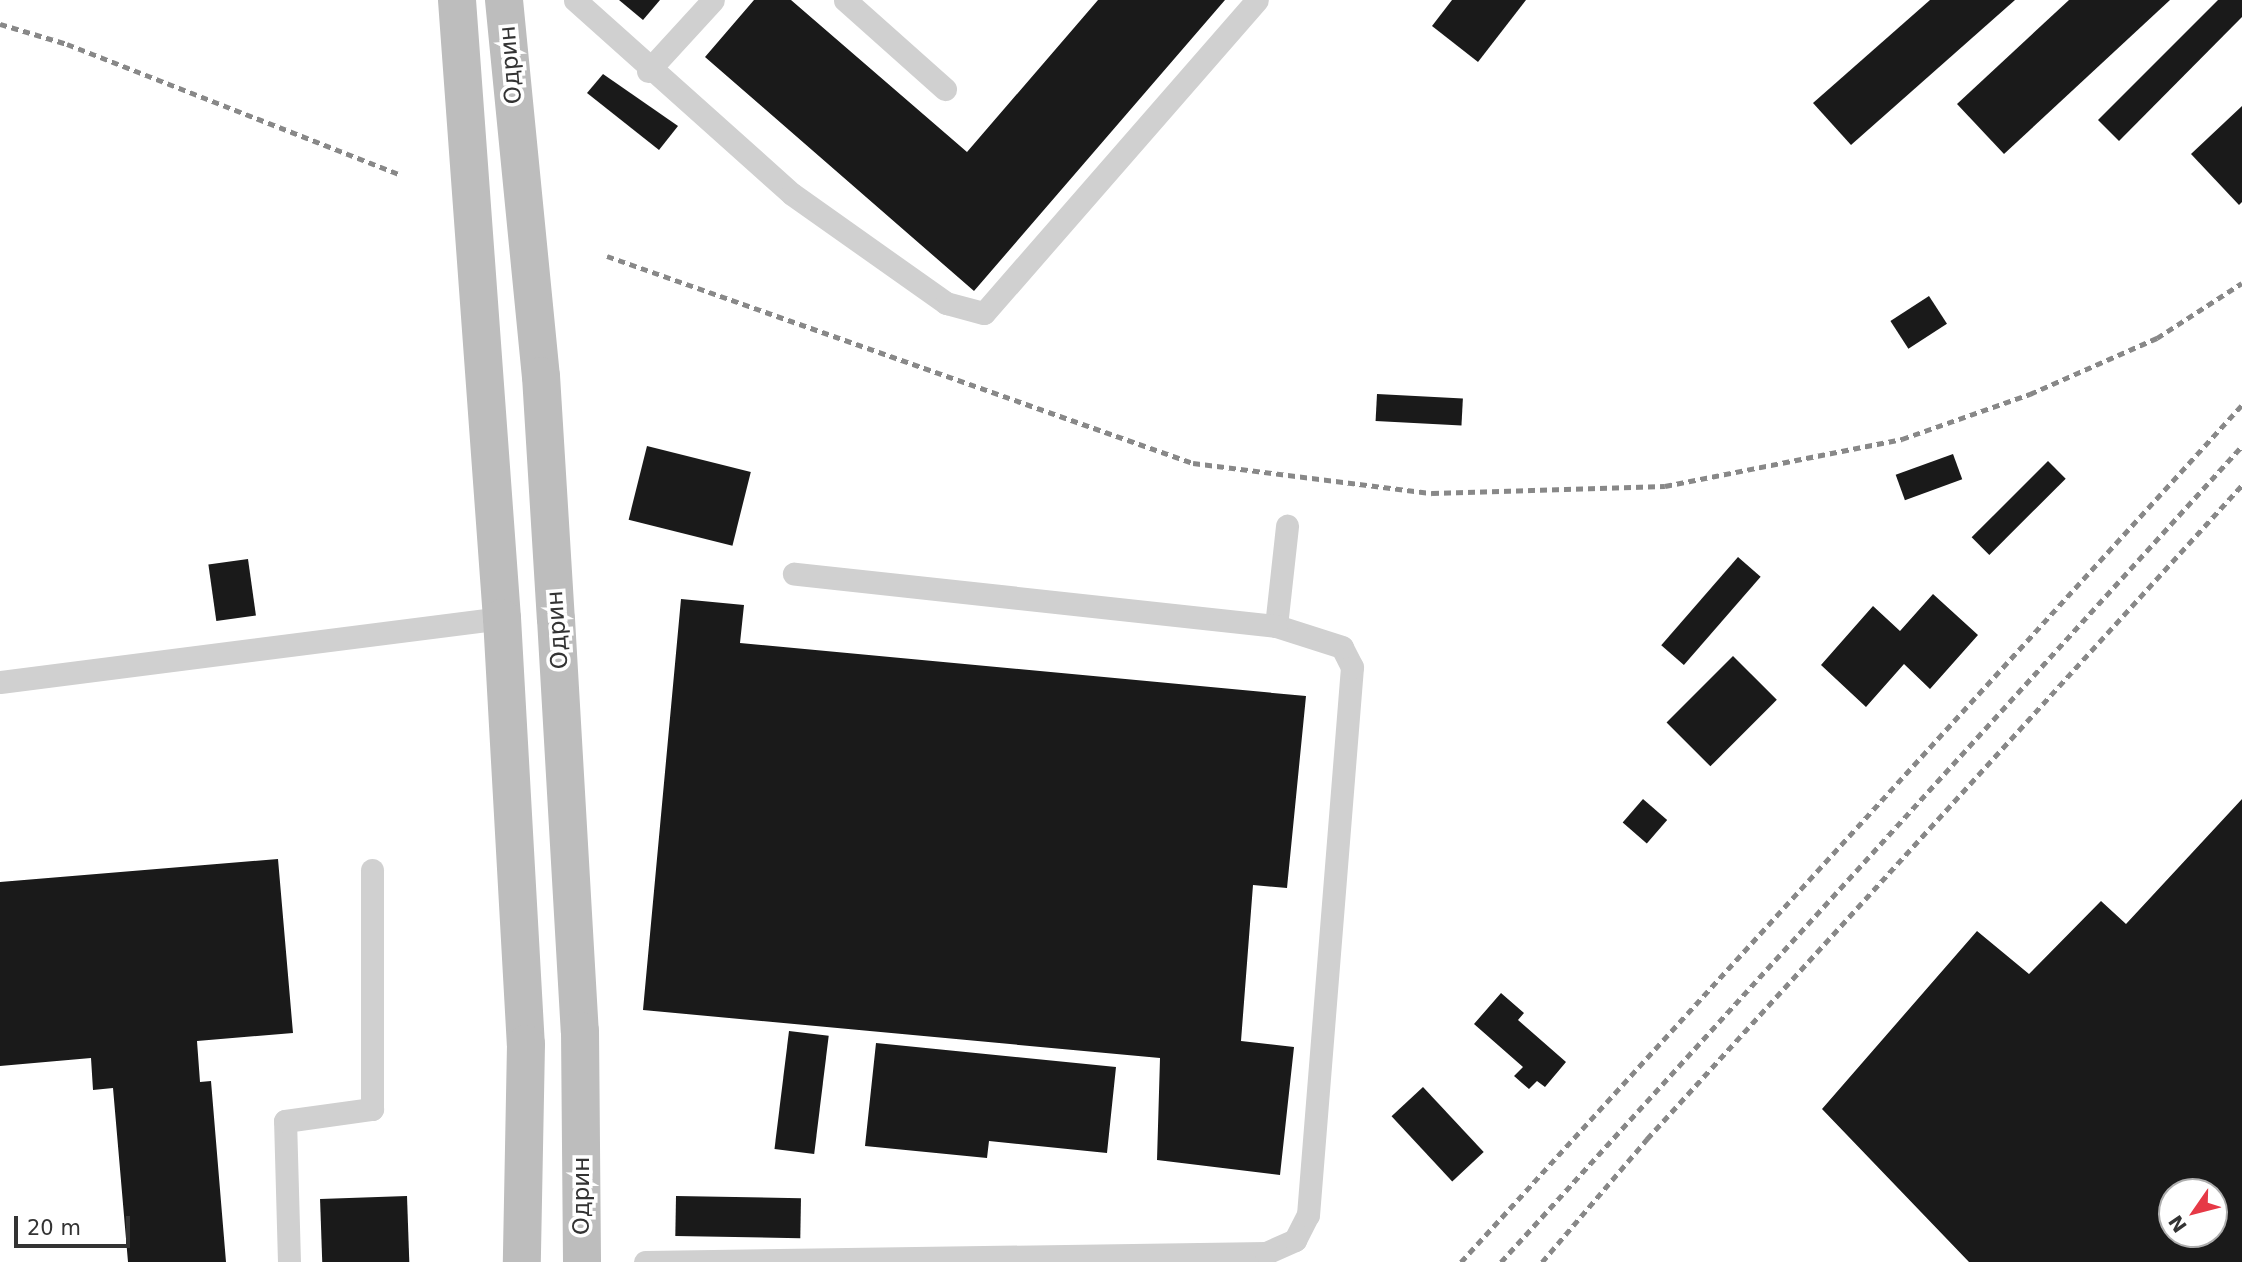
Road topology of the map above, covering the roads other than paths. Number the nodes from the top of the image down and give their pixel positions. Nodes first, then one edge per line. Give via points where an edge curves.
1 (457, 0) edge
2 (504, 0) edge
3 (575, 0) edge
4 (713, 0) edge
5 (845, 0) edge
6 (1257, 0) edge
7 (648, 71) junction
8 (945, 89) dead end
9 (1287, 526) dead end
10 (794, 574) dead end
11 (502, 618) junction
12 (1276, 626) junction
13 (0, 682) edge
14 (372, 870) dead end
15 (289, 1262) edge
16 (522, 1262) edge
17 (582, 1262) edge
18 (645, 1262) edge

1 - 11 main road
2 - 17 main road, Одрин via 541,376 562,702 580,1031
3 - 7 lane
4 - 7 lane
5 - 8 lane
6 - 7 lane via 984,313 946,303 792,194
9 - 12 lane
10 - 12 lane
11 - 13 lane via 460,619
11 - 16 main road via 526,1044
12 - 18 lane via 1342,647 1352,667 1308,1215 1296,1240 1266,1253
14 - 15 lane via 372,1109 285,1121

